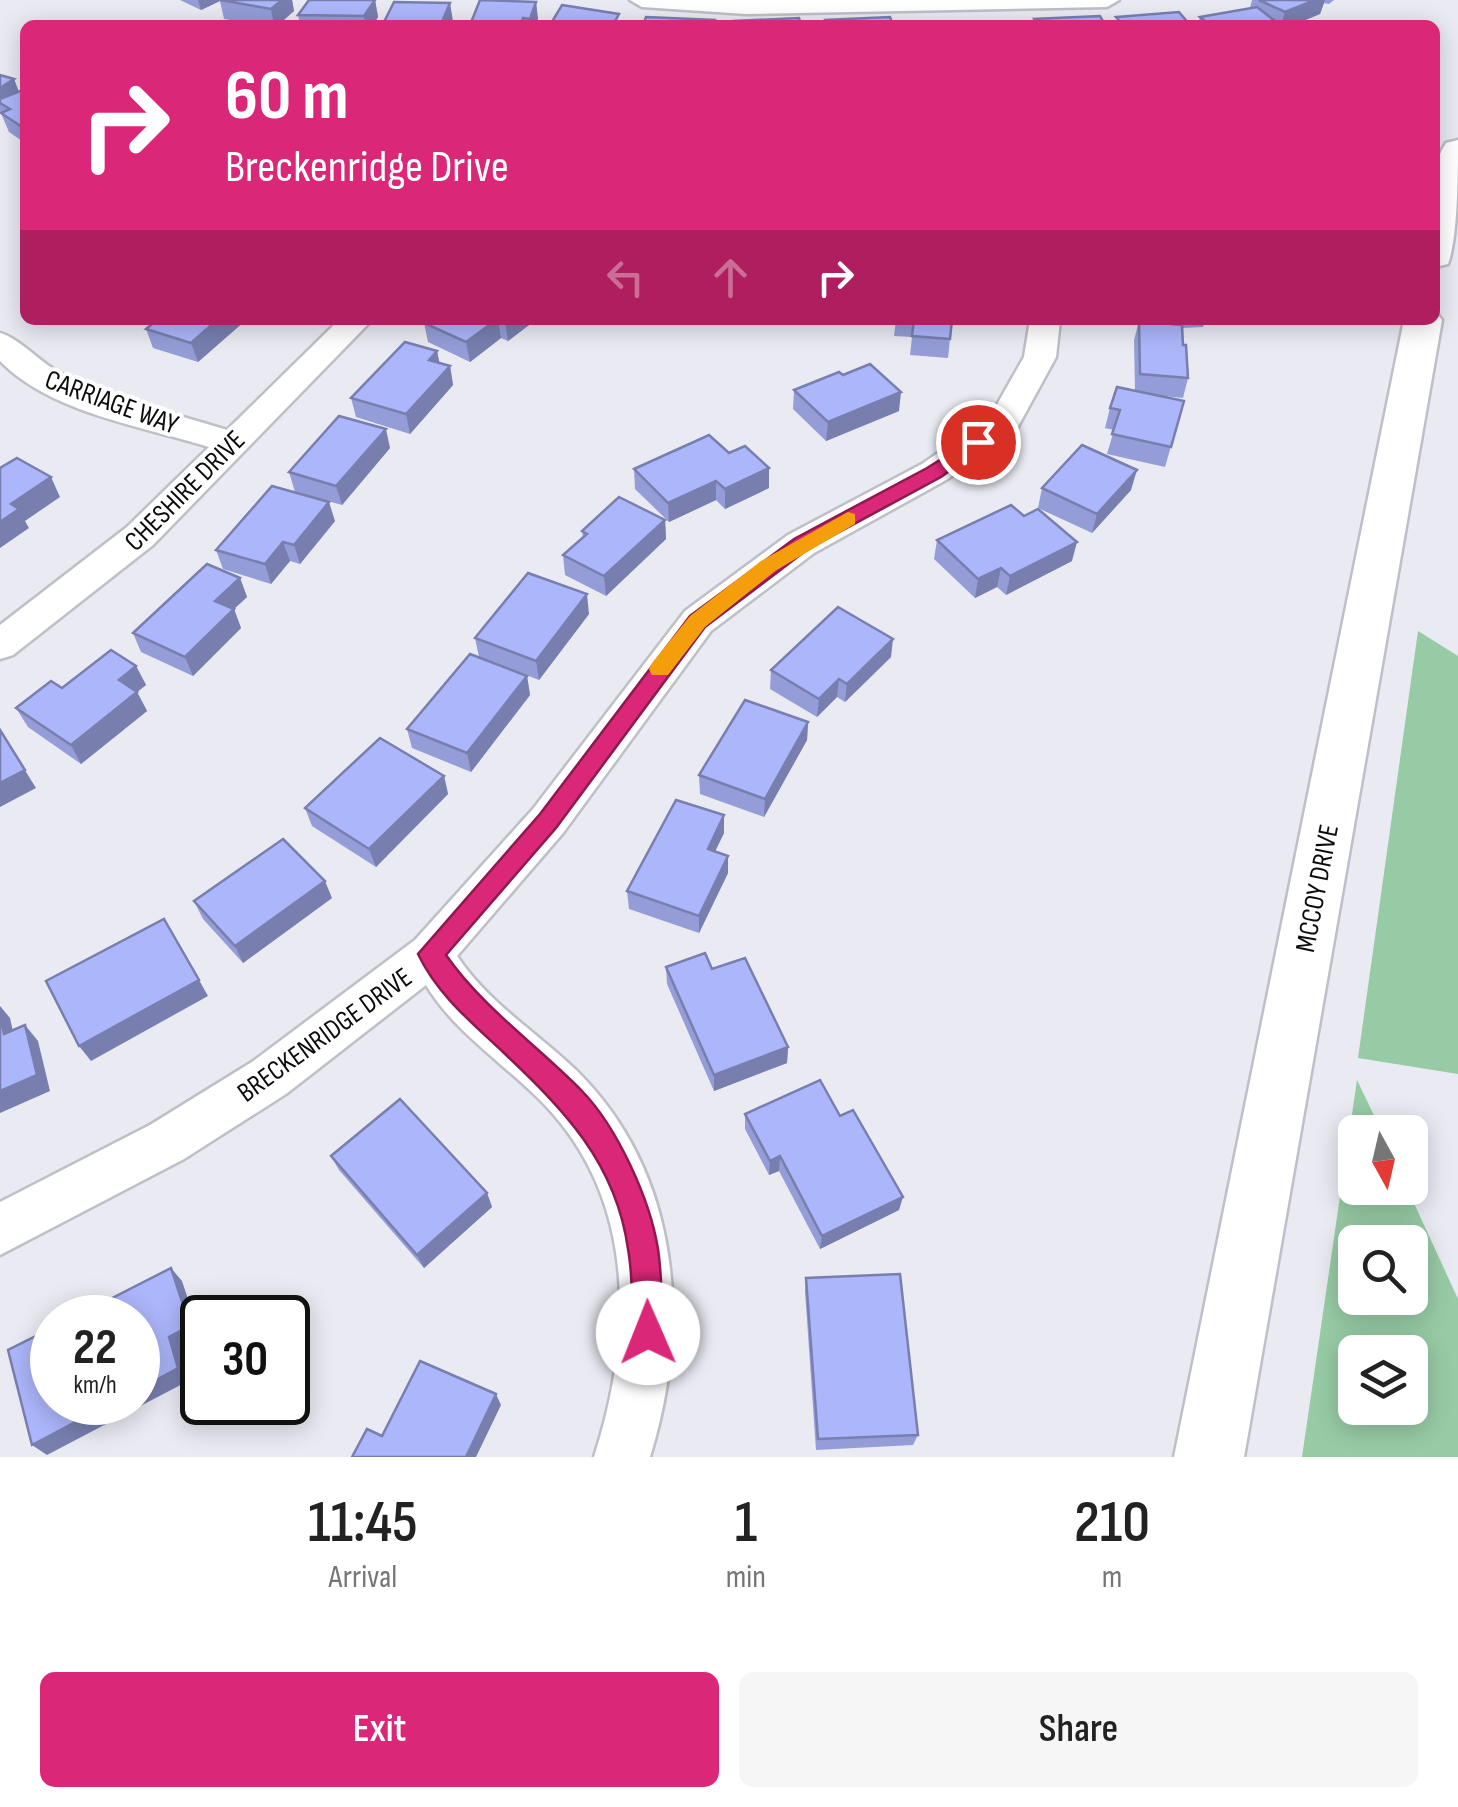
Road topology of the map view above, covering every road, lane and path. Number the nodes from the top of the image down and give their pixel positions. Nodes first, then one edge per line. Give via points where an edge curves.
1 (642, 0) edge
2 (1108, 0) edge
3 (960, 10) edge
4 (1450, 173) edge
5 (1440, 228) edge
6 (351, 325) edge
7 (1045, 325) edge
8 (1422, 325) edge
9 (0, 342) edge
10 (233, 443) junction
11 (0, 645) edge
12 (431, 954) junction
13 (0, 1229) edge
14 (622, 1457) edge
15 (1209, 1457) edge

1 - 3 street
2 - 3 street
4 - 5 street
6 - 10 street, CHESHIRE DRIVE
7 - 12 street, BRECKENRIDGE DRIVE via 1040,357 1003,424 934,472 801,544 698,621 548,821
8 - 15 street, MCCOY DRIVE
9 - 10 street, CARRIAGE WAY via 64,388
10 - 11 street, CHESHIRE DRIVE via 129,546
12 - 13 street, BRECKENRIDGE DRIVE via 254,1087 152,1150
12 - 14 street via 457,992 574,1102 615,1164 633,1206 648,1333 642,1387

